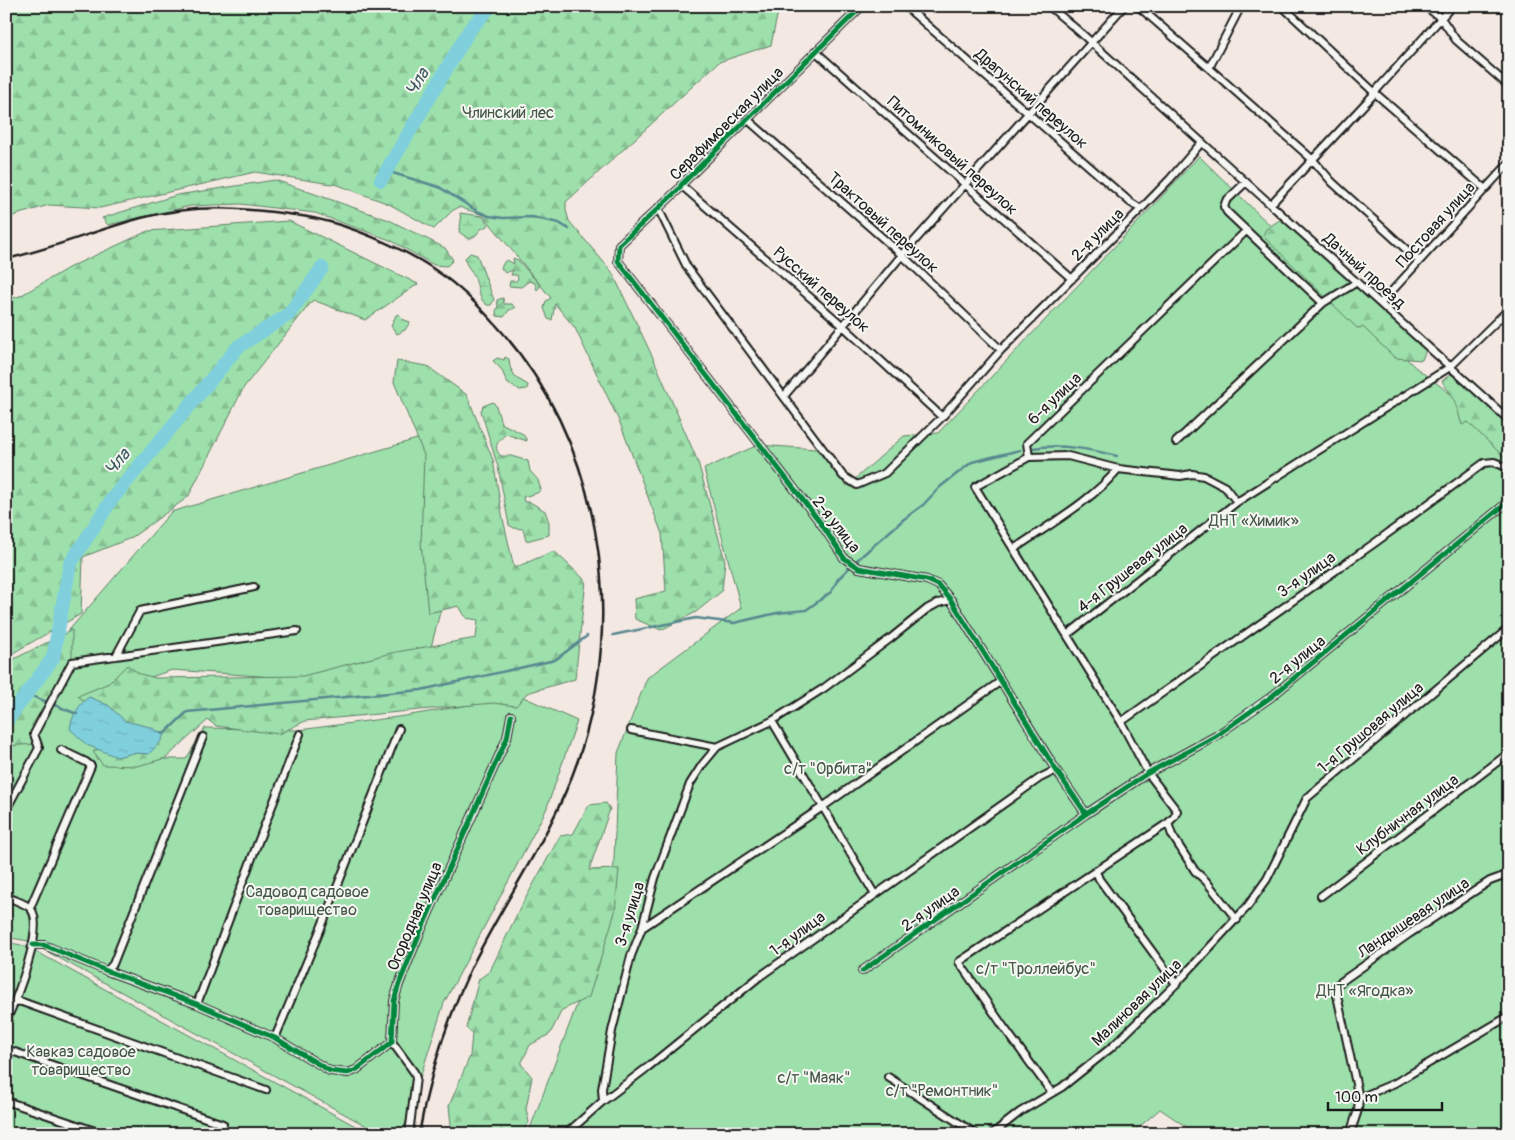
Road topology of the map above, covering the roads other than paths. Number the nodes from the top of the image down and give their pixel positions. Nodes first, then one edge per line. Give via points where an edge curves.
1 (862, 6) edge
2 (905, 6) edge
3 (1049, 6) edge
4 (1124, 6) edge
5 (1138, 6) edge
6 (1240, 6) edge
7 (1282, 6) edge
8 (1425, 6) edge
9 (1452, 6) edge
10 (1441, 18) junction
11 (1092, 43) junction
12 (815, 51) junction
13 (1209, 68) junction
14 (1509, 86) edge
15 (1374, 94) junction
16 (1029, 113) junction
17 (747, 119) junction
18 (1202, 142) junction
19 (1313, 160) junction
20 (1509, 163) edge
21 (1246, 182) junction
22 (965, 184) junction
23 (681, 185) junction
24 (1485, 189) junction
25 (1271, 204) junction
26 (658, 208) junction
27 (1141, 209) junction
28 (1246, 231) junction
29 (902, 255) junction
30 (618, 261) joint
31 (1419, 261) junction
32 (1072, 279) junction
33 (1357, 282) junction
34 (1323, 303) junction
35 (1381, 303) junction
36 (1507, 311) edge
37 (842, 325) junction
38 (1001, 350) junction
39 (1450, 367) junction
40 (785, 395) junction
41 (942, 417) junction
42 (1509, 420) edge
43 (1176, 442) dead end
44 (1029, 457) junction
45 (1509, 468) edge
46 (1118, 470) junction
47 (1509, 501) edge
48 (1237, 502) junction
49 (1014, 548) junction
50 (254, 587) dead end
51 (951, 600) junction
52 (1509, 628) edge
53 (296, 631) dead end
54 (1066, 636) junction
55 (116, 656) junction
56 (1001, 681) junction
57 (511, 716) dead end
58 (772, 721) junction
59 (1121, 722) junction
60 (399, 730) dead end
61 (631, 730) dead end
62 (300, 734) dead end
63 (202, 737) dead end
64 (717, 747) junction
65 (61, 750) dead end
66 (1509, 753) edge
67 (1056, 770) junction
68 (1148, 773) junction
69 (824, 806) junction
70 (6, 810) edge
71 (1086, 814) junction
72 (1168, 824) junction
73 (1274, 865) joint
74 (1096, 871) junction
75 (1509, 874) edge
76 (875, 895) junction
77 (6, 896) edge
78 (1321, 896) dead end
79 (30, 908) junction
80 (1237, 920) junction
81 (642, 928) junction
82 (33, 945) junction
83 (107, 971) junction
84 (862, 971) dead end
85 (1176, 984) junction
86 (15, 1001) junction
87 (197, 1004) junction
88 (1509, 1016) edge
89 (6, 1021) edge
90 (274, 1038) junction
91 (392, 1042) junction
92 (6, 1049) edge
93 (888, 1077) dead end
94 (266, 1090) dead end
95 (1052, 1093) junction
96 (1359, 1098) junction
97 (6, 1101) edge
98 (603, 1101) junction
99 (223, 1124) dead end
100 (104, 1134) edge
101 (409, 1134) edge
102 (566, 1134) edge
103 (976, 1134) edge
104 (992, 1134) edge
105 (1350, 1134) edge

1 - 12 street, Серафимовская улица
2 - 16 street, Драгунский переулок
3 - 11 street
4 - 11 street
5 - 13 street
6 - 13 street
7 - 15 street
8 - 10 street
9 - 10 street
10 - 14 street via 1456,40
10 - 15 street
11 - 16 street
11 - 18 street
12 - 17 street, Серафимовская улица
12 - 22 street, Питомниковый переулок
13 - 19 street
15 - 19 street
15 - 24 street
16 - 22 street
16 - 27 street, Драгунский переулок
17 - 23 street, Серафимовская улица
17 - 29 street, Трактовый переулок
18 - 21 street, Дачный проезд
18 - 27 street, 2-я улица
19 - 25 street
19 - 31 street via 1332,182
20 - 24 street, Постовая улица
21 - 25 street, Дачный проезд
21 - 28 street via 1224,207
22 - 29 street
22 - 32 street, Питомниковый переулок
23 - 26 street, Серафимовская улица
23 - 37 street, Русский переулок
24 - 31 street, Постовая улица
25 - 33 street, Дачный проезд
26 - 30 street, Серафимовская улица via 619,244
26 - 40 street via 688,267
27 - 32 street, 2-я улица
28 - 34 street
28 - 44 street, 6-я улица via 1027,443
29 - 37 street
29 - 38 street, Трактовый переулок
30 - 51 street, 2-я улица via 820,522 844,558 859,568 927,580 938,585
31 - 35 street, Постовая улица
32 - 38 street, 2-я улица
33 - 34 street
33 - 35 street, Дачный проезд
34 - 43 street
35 - 39 street, Дачный проезд
36 - 39 street, 4-я Грушевая улица
37 - 40 street
37 - 41 street, Русский переулок
38 - 41 street, 2-я улица
39 - 42 street, Дачный проезд
39 - 48 street, 4-я Грушевая улица
40 - 41 street, 2-я улица via 843,476 857,485 885,473
44 - 46 street via 1068,456
44 - 49 street, 4-я Грушевая улица via 975,488
45 - 59 street, 3-я улица via 1494,462 1484,463
46 - 48 street via 1204,476 1225,487
46 - 49 street via 1095,493
47 - 68 street, 2-я улица via 1271,697 1216,736
48 - 54 street, 4-я Грушевая улица
49 - 54 street, 4-я Грушевая улица
50 - 55 street via 140,611
51 - 56 street, 2-я улица
51 - 58 street, 3-я улица via 927,609 824,688
52 - 73 street, 1-я Грушовая улица via 1307,798
53 - 55 street
54 - 59 street
55 - 70 street via 72,662 34,734 40,748
56 - 67 street, 2-я улица
56 - 69 street
57 - 91 street, Огородная улица via 507,738 399,984 394,1002
58 - 64 street, 3-я улица
58 - 69 street
59 - 68 street
60 - 90 street
61 - 64 street
62 - 87 street
63 - 83 street via 113,964
64 - 81 street, 3-я улица via 687,792 655,878
65 - 79 street via 91,766
66 - 78 street, Клубничная улица
67 - 71 street, 2-я улица
67 - 76 street, 1-я улица via 1040,778
68 - 71 street, 2-я улица
68 - 72 street via 1177,811
69 - 76 street
69 - 81 street
71 - 84 street, 2-я улица
72 - 74 street
72 - 80 street via 1195,871
73 - 80 street, Малиновая улица
74 - 85 street
74 - 95 street via 959,962
75 - 96 street, Ландышевая улица via 1490,881 1335,986
76 - 98 street, 1-я улица via 759,977
77 - 79 street
79 - 82 street via 36,917
80 - 85 street, Малиновая улица
81 - 98 street, 3-я улица via 630,956 612,1031 602,1089
82 - 83 street via 44,945
82 - 86 street
83 - 87 street
85 - 95 street, Малиновая улица via 1112,1047
86 - 89 street
86 - 94 street
87 - 90 street
88 - 96 street via 1395,1083
90 - 91 street via 330,1071 339,1073 356,1070
91 - 101 street via 416,1078
92 - 99 street
93 - 103 street
95 - 104 street, Малиновая улица
96 - 105 street
97 - 100 street
98 - 102 street, 1-я улица

